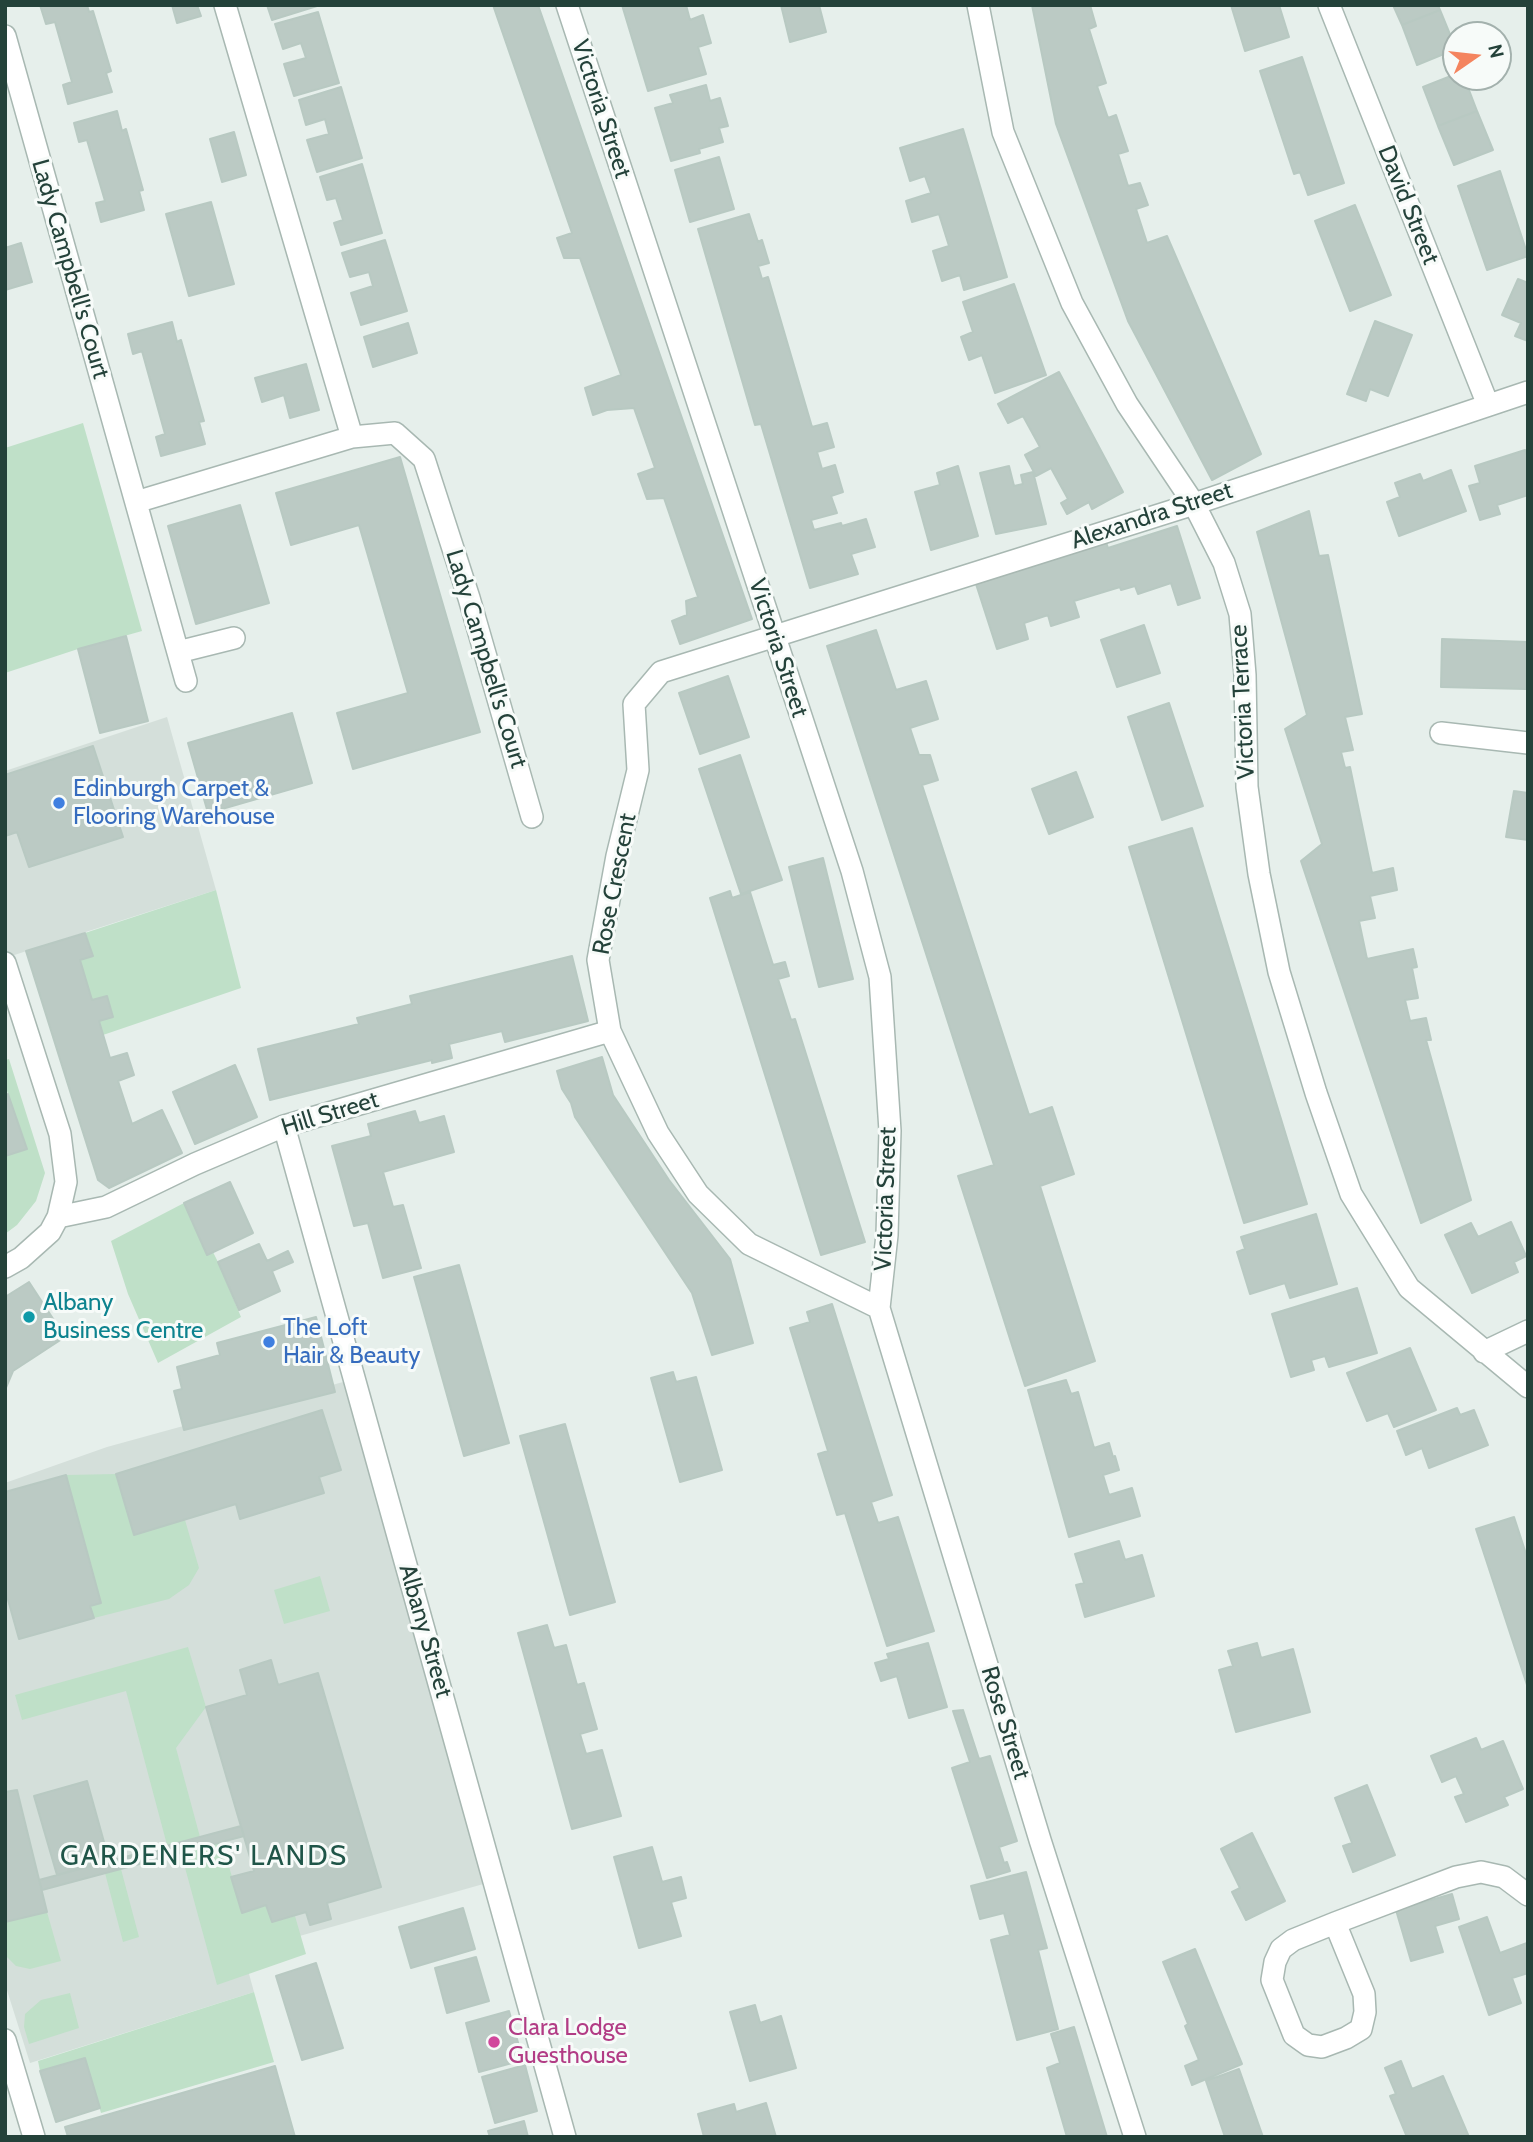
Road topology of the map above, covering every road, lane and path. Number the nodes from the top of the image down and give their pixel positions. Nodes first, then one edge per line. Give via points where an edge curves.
1 (225, 5) edge
2 (567, 5) edge
3 (978, 5) edge
4 (1329, 5) edge
5 (5, 36) edge
6 (1528, 392) edge
7 (1488, 405) junction
8 (352, 437) junction
9 (136, 502) junction
10 (1194, 504) junction
11 (774, 636) junction
12 (234, 638) dead end
13 (178, 652) junction
14 (186, 681) dead end
15 (1441, 733) dead end
16 (1528, 743) edge
17 (532, 817) dead end
18 (5, 963) edge
19 (610, 1031) junction
20 (284, 1126) junction
21 (58, 1217) junction
22 (5, 1267) edge
23 (879, 1308) junction
24 (1528, 1331) edge
25 (1484, 1352) junction
26 (1528, 1387) edge
27 (1528, 1895) edge
28 (1335, 1923) junction
29 (5, 2040) edge
30 (34, 2137) edge
31 (565, 2137) edge
32 (1135, 2137) edge

1 - 8 street
2 - 11 street, Victoria Street
3 - 10 street, Victoria Terrace via 1003,132 1072,303 1127,404
4 - 7 street, David Street
5 - 9 street, Lady Campbell's Court
6 - 7 street, Alexandra Street
7 - 10 street, Alexandra Street
8 - 9 street, Lady Campbell's Court
8 - 17 street, Lady Campbell's Court via 394,433 424,459
9 - 13 street, Lady Campbell's Court
10 - 11 street, Alexandra Street
10 - 25 street, Victoria Terrace via 1224,564 1240,614 1247,787 1259,874 1279,972 1316,1093 1352,1194 1409,1288
11 - 19 street, Rose Crescent via 661,671 634,704 638,770 598,960
11 - 23 street, Victoria Street via 852,871 880,977 890,1131 887,1236
12 - 13 street
13 - 14 street, Lady Campbell's Court
15 - 16 street
18 - 21 street via 60,1134 66,1182
19 - 20 street, Hill Street
19 - 23 street, Rose Crescent via 658,1133 698,1194 749,1244
20 - 21 street, Hill Street via 106,1207
20 - 31 street, Albany Street
21 - 22 street via 50,1232
23 - 32 street, Rose Street
24 - 25 street
25 - 26 street, Victoria Terrace
27 - 28 street via 1504,1877 1481,1872
28 - 28 street via 1364,1993 1365,2012 1361,2029 1346,2038 1322,2047 1308,2045 1294,2035 1272,1980 1275,1962 1281,1949 1293,1940
29 - 30 street

